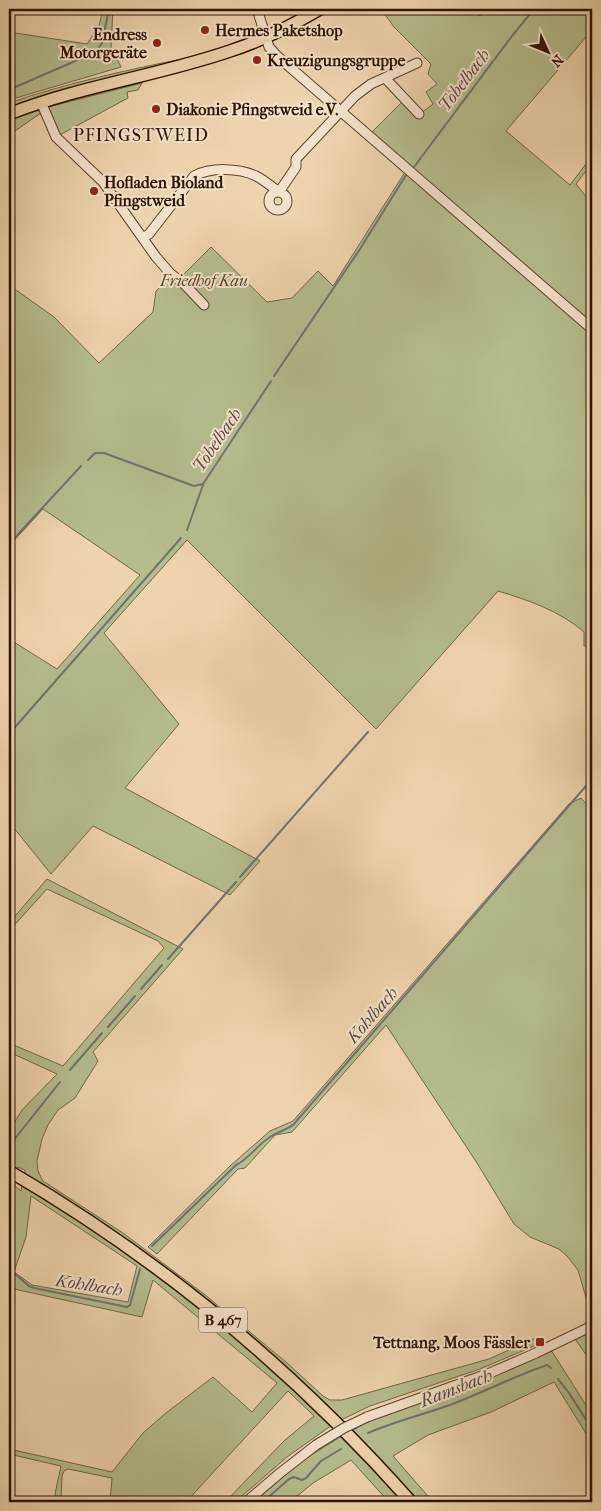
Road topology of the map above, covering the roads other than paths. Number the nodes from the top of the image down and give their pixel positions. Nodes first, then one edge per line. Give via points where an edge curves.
1 (257, 9) edge
2 (320, 9) edge
3 (265, 37) junction
4 (417, 63) dead end
5 (386, 79) junction
6 (41, 102) junction
7 (340, 112) junction
8 (9, 114) edge
9 (419, 114) dead end
10 (143, 238) junction
11 (204, 304) dead end
12 (592, 329) edge
13 (9, 1171) edge
14 (592, 1326) edge
15 (246, 1502) edge
16 (411, 1502) edge

1 - 3 street
2 - 3 main road
3 - 6 main road via 220,54
3 - 7 street via 277,56
4 - 5 street
5 - 7 street via 371,84
5 - 9 street
6 - 8 main road
6 - 10 street via 56,136 104,182
7 - 10 street via 296,159 296,167 279,192 250,174 221,170 200,173 190,180
7 - 12 street
10 - 11 street via 170,273
13 - 16 main road, B 467 via 72,1209 192,1295 295,1383
14 - 15 street, bridge via 490,1373 367,1417 316,1445

